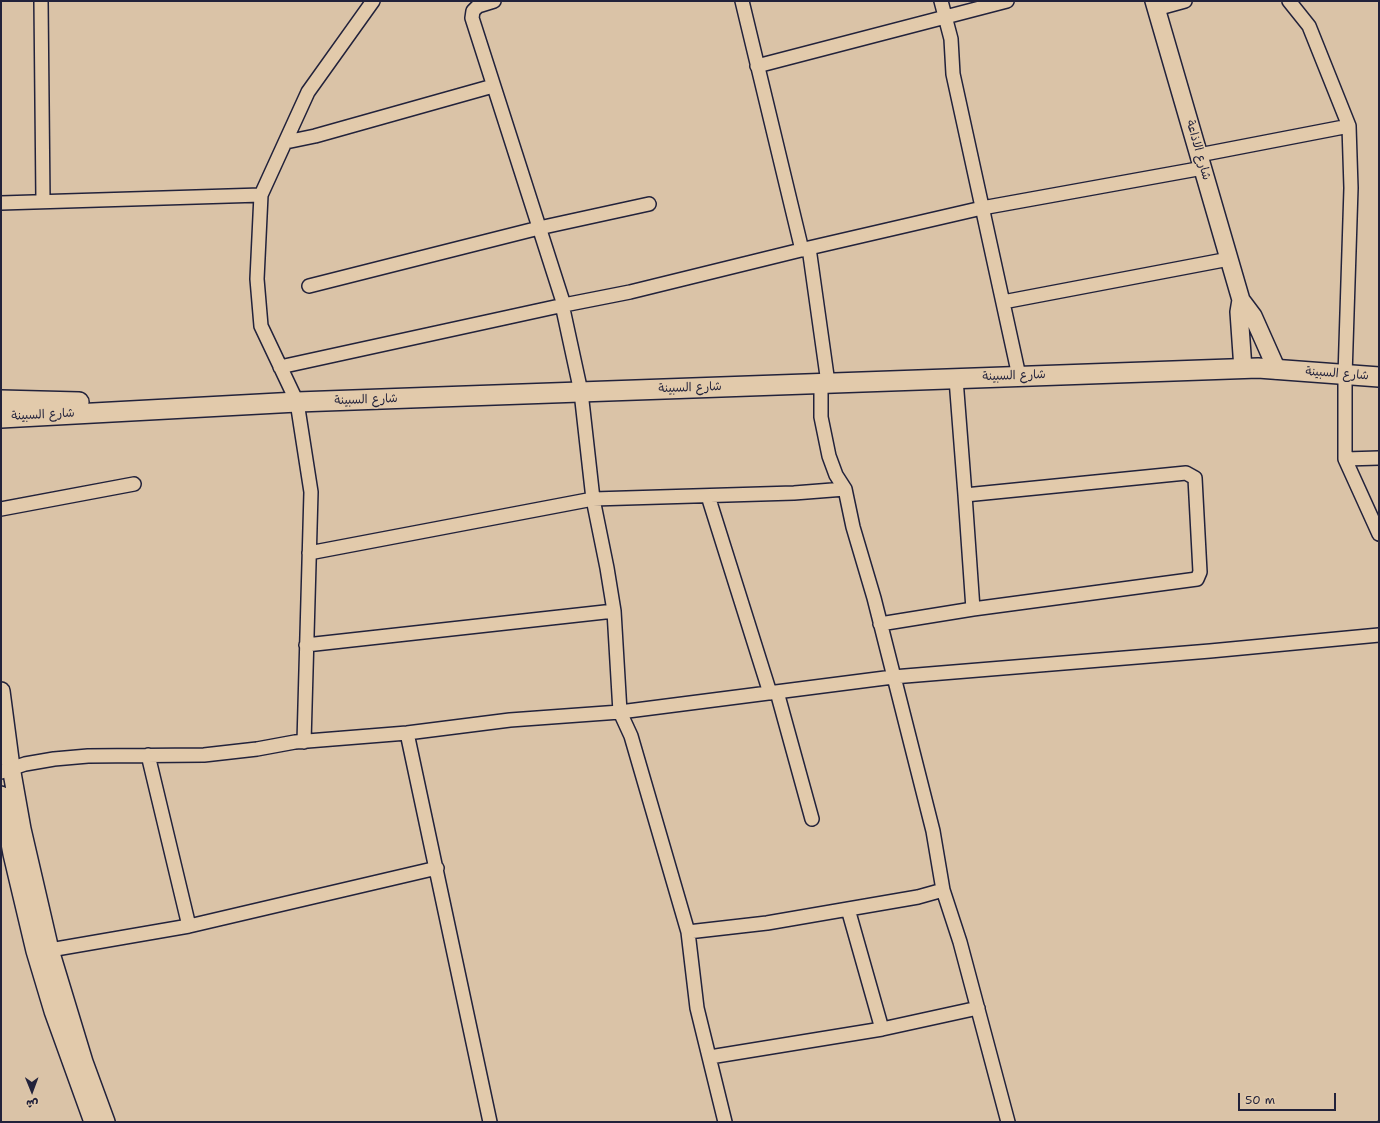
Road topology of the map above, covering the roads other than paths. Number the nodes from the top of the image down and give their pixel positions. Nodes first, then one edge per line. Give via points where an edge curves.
1 (41, 1) edge
2 (373, 1) edge
3 (494, 1) edge
4 (742, 1) edge
5 (941, 1) edge
6 (1007, 1) edge
7 (1185, 1) edge
8 (1289, 1) edge
9 (1155, 5) edge
10 (946, 18) junction
11 (757, 66) junction
12 (494, 86) junction
13 (1349, 126) junction
14 (286, 142) junction
15 (1201, 162) junction
16 (262, 195) junction
17 (43, 201) junction
18 (1, 203) edge
19 (649, 204) dead end
20 (982, 208) junction
21 (539, 228) junction
22 (806, 249) junction
23 (1229, 259) junction
24 (309, 286) dead end
25 (1241, 300) junction
26 (1002, 302) junction
27 (564, 305) junction
28 (280, 367) junction
29 (1243, 369) junction
30 (1277, 370) junction
31 (1018, 376) junction
32 (1345, 376) junction
33 (1379, 377) edge
34 (956, 378) junction
35 (824, 383) junction
36 (581, 392) junction
37 (1, 400) edge
38 (297, 402) junction
39 (210, 407) junction
40 (1, 418) edge
41 (1379, 458) edge
42 (1345, 459) junction
43 (134, 484) dead end
44 (845, 489) junction
45 (965, 495) junction
46 (708, 496) junction
47 (593, 500) junction
48 (1, 509) edge
49 (1379, 534) edge
50 (309, 553) junction
51 (973, 609) junction
52 (614, 611) junction
53 (880, 624) junction
54 (1379, 635) edge
55 (306, 645) junction
56 (893, 677) junction
57 (1, 691) edge
58 (774, 692) junction
59 (620, 712) junction
60 (407, 733) junction
61 (304, 742) junction
62 (148, 755) junction
63 (6, 770) edge
64 (1, 795) edge
65 (812, 819) dead end
66 (437, 868) junction
67 (943, 890) junction
68 (848, 909) junction
69 (189, 926) junction
70 (688, 932) junction
71 (50, 950) junction
72 (978, 1008) junction
73 (882, 1029) junction
74 (710, 1057) junction
75 (1005, 1121) edge
76 (93, 1122) edge
77 (106, 1122) edge
78 (490, 1122) edge
79 (726, 1122) edge

1 - 17 street
2 - 14 street via 308,92
3 - 12 street via 478,6 473,11 472,18
4 - 11 street
5 - 10 street
6 - 10 street
7 - 9 street
8 - 13 street via 1309,26
9 - 15 street, شارع الاذاعة
10 - 11 street
10 - 20 street via 951,39 953,74
11 - 22 street
12 - 14 street
12 - 21 street
13 - 15 street
13 - 32 street via 1352,188
14 - 16 street
15 - 20 street
15 - 23 street, شارع الاذاعة
16 - 17 street
16 - 28 street via 257,279 261,326
17 - 18 street
19 - 21 street
20 - 22 street
20 - 26 street
21 - 24 street
21 - 27 street
22 - 27 street via 630,292
22 - 35 street
23 - 25 street, شارع الاذاعة
23 - 26 street
25 - 29 street, شارع الاذاعة via 1239,312
25 - 30 street, شارع الاذاعة via 1253,316
26 - 31 street
27 - 28 street
27 - 36 street
28 - 38 street
29 - 30 main road, شارع السبينة
29 - 31 main road, شارع السبينة
30 - 32 main road, شارع السبينة
31 - 34 main road, شارع السبينة
32 - 33 main road, شارع السبينة
32 - 42 street
34 - 35 main road, شارع السبينة
34 - 45 street
35 - 36 main road, شارع السبينة
35 - 44 street via 821,416 829,456
36 - 38 main road, شارع السبينة
36 - 47 street
37 - 39 main road
38 - 39 main road, شارع السبينة
38 - 50 street via 311,492
39 - 40 main road, شارع السبينة
41 - 42 street
42 - 49 street
43 - 48 street
44 - 46 street
44 - 53 street
45 - 51 street
45 - 51 street via 1186,473 1195,478 1200,572 1197,579
46 - 47 street
46 - 58 street
47 - 50 street
47 - 52 street
50 - 55 street
51 - 53 street
52 - 55 street
52 - 59 street
53 - 56 street
54 - 56 street
55 - 61 street
56 - 58 street
56 - 67 street via 933,831
57 - 63 street
58 - 59 street
58 - 65 street
59 - 60 street via 510,720
59 - 70 street via 630,736
60 - 61 street
60 - 66 street
61 - 62 street via 204,755
62 - 63 street via 54,759
62 - 69 street
63 - 71 street
64 - 76 street via 35,951 55,1018
66 - 69 street
66 - 78 street
67 - 68 street
67 - 72 street
68 - 70 street via 767,923
68 - 73 street
69 - 71 street
70 - 74 street via 698,1008
71 - 77 street via 84,1062
72 - 73 street
72 - 75 street
73 - 74 street
74 - 79 street

